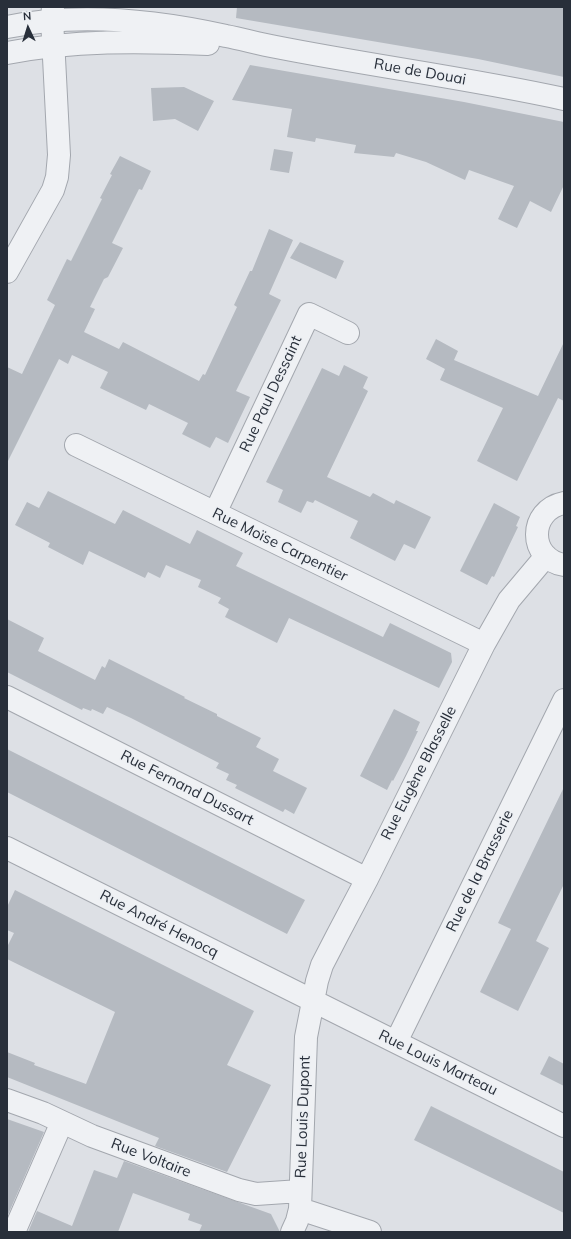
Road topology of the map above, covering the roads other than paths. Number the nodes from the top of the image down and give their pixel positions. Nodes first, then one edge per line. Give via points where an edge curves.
1 (52, 13) edge
2 (7, 27) edge
3 (53, 46) junction
4 (275, 47) junction
5 (7, 53) edge
6 (564, 100) edge
7 (7, 272) edge
8 (348, 332) dead end
9 (76, 445) dead end
10 (564, 503) edge
11 (215, 513) junction
12 (555, 561) edge
13 (484, 644) junction
14 (7, 697) edge
15 (564, 700) edge
16 (7, 848) edge
17 (367, 879) junction
18 (312, 1001) junction
19 (396, 1042) junction
20 (7, 1100) edge
21 (62, 1122) junction
22 (564, 1126) edge
23 (300, 1200) junction
24 (14, 1232) edge
25 (292, 1232) edge
26 (370, 1232) edge

1 - 2 street, Rue de Douai
1 - 3 street
1 - 4 street, Rue de Douai via 158,24
3 - 4 street, Rue de Douai via 96,42 155,42
3 - 5 street, Rue de Douai
3 - 7 street via 59,155 57,177 53,190
4 - 6 street, Rue de Douai via 463,79
8 - 11 street, Rue Paul Dessaint via 309,314
9 - 11 street, Rue Moïse Carpentier
10 - 12 street via 548,510 539,523 537,538 540,548
11 - 13 street, Rue Moïse Carpentier
12 - 13 street, Rue Eugène Blasselle via 509,600
13 - 17 street, Rue Eugène Blasselle
14 - 17 street, Rue Fernand Dussart
15 - 19 street, Rue de la Brasserie
16 - 18 street, Rue André Henocq
17 - 18 street, Rue Eugène Blasselle via 322,965
18 - 19 street, Rue Louis Marteau
18 - 23 street, Rue Louis Dupont via 306,1037
19 - 22 street, Rue Louis Marteau
20 - 21 street, Rue Voltaire
21 - 23 street, Rue Voltaire via 92,1136 239,1190
21 - 24 street
23 - 25 street, Rue Louis Dupont via 297,1221
23 - 26 street, Rue Voltaire

